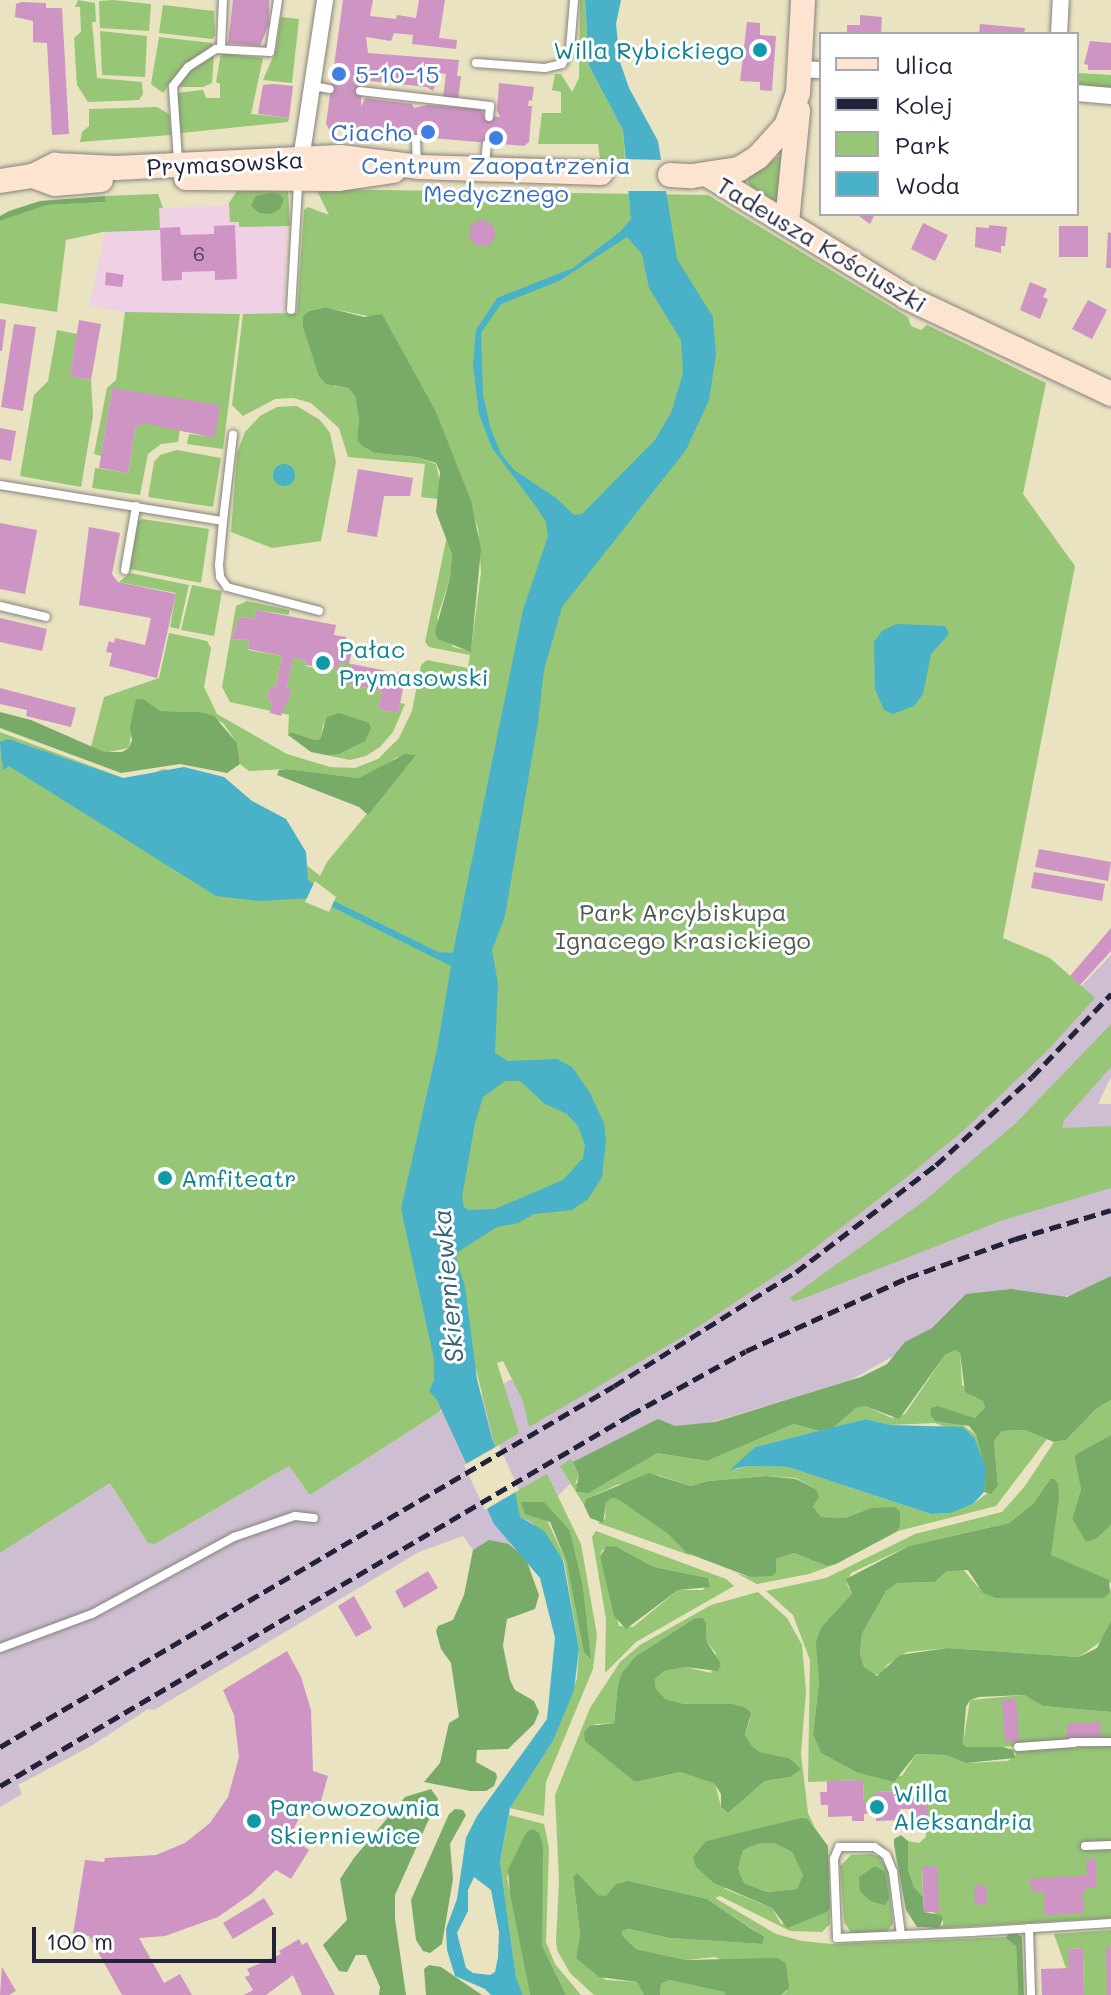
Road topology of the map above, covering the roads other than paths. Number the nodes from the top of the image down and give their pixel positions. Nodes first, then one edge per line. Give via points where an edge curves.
1 (223, 0) edge
2 (278, 0) edge
3 (325, 0) edge
4 (574, 0) edge
5 (803, 0) edge
6 (1061, 0) edge
7 (1059, 32) edge
8 (221, 47) junction
9 (476, 63) dead end
10 (806, 77) edge
11 (360, 91) dead end
12 (1079, 93) edge
13 (1111, 96) edge
14 (421, 98) junction
15 (420, 108) dead end
16 (489, 117) dead end
17 (416, 139) dead end
18 (487, 144) dead end
19 (179, 165) junction
20 (419, 167) junction
21 (300, 169) junction
22 (485, 170) junction
23 (601, 173) dead end
24 (670, 175) dead end
25 (708, 175) junction
26 (33, 176) junction
27 (0, 181) edge
28 (787, 222) junction
29 (291, 310) dead end
30 (1111, 394) edge
31 (233, 435) dead end
32 (0, 485) edge
33 (136, 506) junction
34 (223, 521) junction
35 (125, 570) dead end
36 (0, 606) edge
37 (319, 611) dead end
38 (46, 617) dead end
39 (314, 1518) dead end
40 (0, 1648) edge
41 (1111, 1742) edge
42 (1018, 1747) dead end
43 (1111, 1845) edge
44 (1085, 1846) dead end
45 (1111, 1923) edge
46 (1029, 1928) junction
47 (901, 1935) junction
48 (1031, 1995) edge

1 - 8 lane
2 - 8 lane via 270,52
3 - 21 street via 322,87
4 - 9 lane via 570,49 562,64 545,68
5 - 10 street
6 - 7 street
8 - 19 lane via 188,67 171,88
10 - 25 street via 786,126 758,157 739,169
10 - 28 street
11 - 14 lane
12 - 13 street
14 - 15 lane
14 - 16 lane via 490,106
17 - 20 lane
18 - 22 lane
19 - 21 street, Prymasowska
19 - 26 street, Prymasowska via 55,165
20 - 21 street, Prymasowska via 344,179
20 - 22 street, Prymasowska
21 - 26 street, Prymasowska via 55,184
21 - 29 lane
22 - 23 street, Prymasowska
24 - 25 street
25 - 28 street, Tadeusza Kościuszki
26 - 27 street, Prymasowska
28 - 30 street, Tadeusza Kościuszki via 906,297
31 - 34 lane
32 - 33 lane
33 - 34 lane
33 - 35 lane
34 - 37 lane via 219,565 227,587
36 - 38 lane
39 - 40 lane via 295,1516 234,1537 92,1614
41 - 42 lane
43 - 44 lane
45 - 46 lane
46 - 47 lane
46 - 48 lane
47 - 47 lane via 837,1938 834,1859 839,1847 874,1847 886,1855

